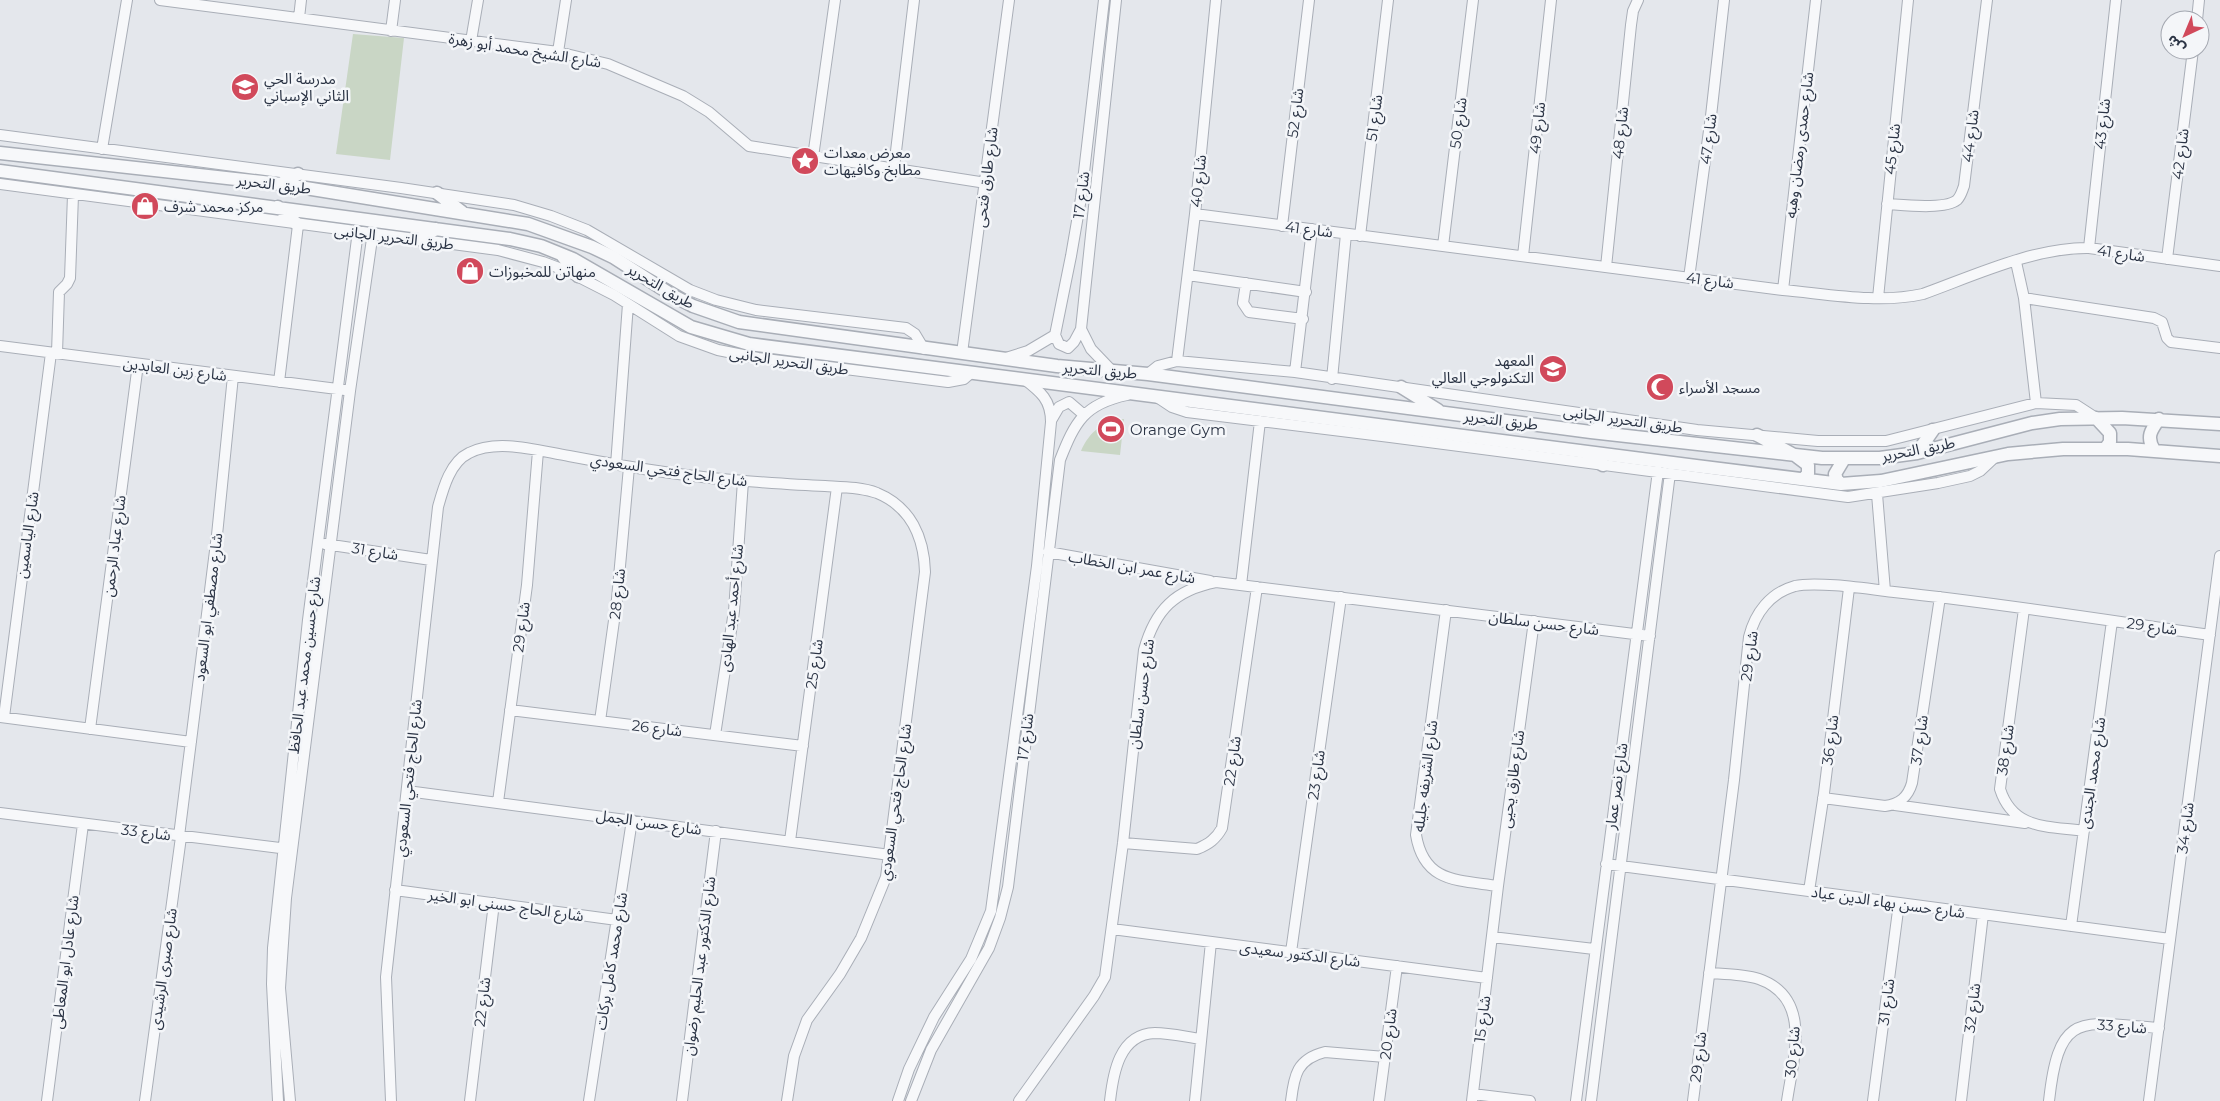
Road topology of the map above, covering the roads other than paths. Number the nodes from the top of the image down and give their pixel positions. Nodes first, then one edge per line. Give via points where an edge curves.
1 (127, 0) edge
2 (160, 0) edge
3 (301, 0) edge
4 (395, 0) edge
5 (478, 0) edge
6 (566, 0) edge
7 (835, 0) edge
8 (914, 0) edge
9 (1009, 0) edge
10 (1104, 0) edge
11 (1116, 0) edge
12 (1216, 0) edge
13 (1309, 0) edge
14 (1388, 0) edge
15 (1473, 0) edge
16 (1551, 0) edge
17 (1638, 0) edge
18 (1724, 0) edge
19 (1816, 0) edge
20 (1908, 0) edge
21 (1987, 0) edge
22 (2116, 0) edge
23 (223, 4) edge
24 (299, 18) junction
25 (391, 30) junction
26 (471, 41) junction
27 (558, 52) junction
28 (2192, 60) edge
29 (0, 135) edge
30 (102, 149) junction
31 (3, 153) edge
32 (813, 157) junction
33 (36, 158) junction
34 (894, 168) junction
35 (2, 171) edge
36 (298, 174) junction
37 (35, 175) junction
38 (986, 183) junction
39 (0, 184) edge
40 (281, 184) junction
41 (437, 193) junction
42 (73, 195) junction
43 (1887, 204) junction
44 (278, 207) junction
45 (464, 213) junction
46 (1195, 214) junction
47 (298, 225) junction
48 (1282, 226) junction
49 (436, 229) junction
50 (1312, 230) junction
51 (358, 231) junction
52 (373, 232) junction
53 (1346, 234) junction
54 (1360, 236) junction
55 (419, 239) junction
56 (1443, 246) junction
57 (2089, 248) junction
58 (560, 253) junction
59 (1523, 256) junction
60 (2167, 259) junction
61 (2016, 262) junction
62 (2220, 266) edge
63 (1606, 267) junction
64 (1188, 275) junction
65 (578, 276) junction
66 (1689, 278) junction
67 (1246, 283) junction
68 (1783, 290) junction
69 (1306, 292) junction
70 (1878, 298) junction
71 (2024, 298) junction
72 (628, 304) junction
73 (1303, 319) junction
74 (1081, 329) junction
75 (1055, 335) junction
76 (838, 337) junction
77 (868, 342) junction
78 (0, 346) edge
79 (2220, 348) edge
80 (924, 349) junction
81 (54, 353) junction
82 (962, 353) junction
83 (833, 354) junction
84 (868, 358) junction
85 (1006, 358) junction
86 (1177, 362) junction
87 (138, 364) junction
88 (972, 372) junction
89 (1113, 372) junction
90 (1295, 372) junction
91 (1148, 374) junction
92 (233, 376) junction
93 (1023, 378) junction
94 (1332, 379) junction
95 (279, 382) junction
96 (1401, 387) junction
97 (339, 389) junction
98 (1259, 390) junction
99 (350, 391) junction
100 (1134, 393) junction
101 (1294, 394) junction
102 (2036, 403) junction
103 (1442, 413) junction
104 (1083, 414) junction
105 (1297, 414) junction
106 (1261, 415) junction
107 (2096, 418) junction
108 (1614, 419) junction
109 (2159, 419) junction
110 (1051, 422) junction
111 (2220, 424) edge
112 (1412, 429) junction
113 (1934, 430) junction
114 (1591, 432) junction
115 (1757, 435) junction
116 (1390, 437) junction
117 (2105, 449) junction
118 (2154, 450) junction
119 (538, 451) junction
120 (1584, 451) junction
121 (1917, 453) junction
122 (1796, 456) junction
123 (1996, 456) junction
124 (2220, 456) edge
125 (1844, 459) junction
126 (616, 465) junction
127 (1603, 465) junction
128 (629, 467) junction
129 (1658, 471) junction
130 (1670, 473) junction
131 (1731, 476) junction
132 (1800, 479) junction
133 (743, 481) junction
134 (1841, 484) junction
135 (837, 487) junction
136 (1877, 494) junction
137 (319, 543) junction
138 (330, 544) junction
139 (1048, 552) junction
140 (2220, 556) edge
141 (431, 560) junction
142 (1216, 582) junction
143 (1241, 585) junction
144 (1256, 587) junction
145 (1849, 588) junction
146 (1885, 591) junction
147 (1341, 597) junction
148 (1940, 597) junction
149 (2024, 609) junction
150 (1446, 610) junction
151 (1534, 621) junction
152 (2112, 621) junction
153 (1636, 634) junction
154 (2210, 635) junction
155 (1650, 636) junction
156 (510, 710) junction
157 (2, 717) edge
158 (600, 721) junction
159 (90, 729) junction
160 (715, 735) junction
161 (191, 742) junction
162 (803, 746) junction
163 (407, 791) junction
164 (1823, 798) junction
165 (498, 802) junction
166 (1895, 805) junction
167 (0, 813) edge
168 (632, 820) junction
169 (82, 824) junction
170 (2034, 824) junction
171 (716, 831) junction
172 (2084, 832) junction
173 (180, 836) junction
174 (790, 841) junction
175 (1122, 843) junction
176 (288, 849) junction
177 (890, 855) junction
178 (1606, 864) junction
179 (1620, 866) junction
180 (1721, 880) junction
181 (1498, 886) junction
182 (395, 890) junction
183 (1809, 891) junction
184 (494, 903) junction
185 (1899, 903) junction
186 (1983, 914) junction
187 (617, 920) junction
188 (2071, 926) junction
189 (1112, 929) junction
190 (1492, 937) junction
191 (2170, 939) junction
192 (1211, 942) junction
193 (1594, 949) junction
194 (1291, 952) junction
195 (1397, 966) junction
196 (1709, 973) junction
197 (1487, 978) junction
198 (2159, 1028) junction
199 (1201, 1039) junction
200 (1385, 1057) junction
201 (1472, 1098) edge
202 (47, 1101) edge
203 (145, 1101) edge
204 (278, 1101) edge
205 (290, 1101) edge
206 (390, 1101) edge
207 (470, 1101) edge
208 (589, 1101) edge
209 (682, 1101) edge
210 (787, 1101) edge
211 (898, 1101) edge
212 (911, 1101) edge
213 (1019, 1101) edge
214 (1110, 1101) edge
215 (1195, 1101) edge
216 (1291, 1101) edge
217 (1379, 1101) edge
218 (1530, 1101) edge
219 (1576, 1101) edge
220 (1591, 1101) edge
221 (1693, 1101) edge
222 (1787, 1101) edge
223 (1873, 1101) edge
224 (1961, 1101) edge
225 (2048, 1101) edge
226 (2149, 1101) edge

1 - 30 street
2 - 23 street, شارع الشيخ محمد أبو زهرة
3 - 24 street
4 - 25 street
5 - 26 street
6 - 27 street
7 - 32 street
8 - 34 street
9 - 38 street, شارع طارق فتحى
10 - 75 street, شارع 17 via 1080,207
11 - 74 street, شارع 17
12 - 46 street, شارع 40
13 - 48 street, شارع 52
14 - 54 street, شارع 51
15 - 56 street, شارع 50
16 - 59 street, شارع 49
17 - 63 street, شارع 48 via 1631,25
18 - 66 street, شارع 47
19 - 68 street, شارع حمدى رمضان وهبه
20 - 43 street, شارع 45
21 - 43 street, شارع 44 via 1961,195 1944,205
22 - 57 street, شارع 43
23 - 24 street, شارع الشيخ محمد أبو زهرة
24 - 25 street, شارع الشيخ محمد أبو زهرة
25 - 26 street, شارع الشيخ محمد أبو زهرة
26 - 27 street, شارع الشيخ محمد أبو زهرة
27 - 32 street, شارع الشيخ محمد أبو زهرة via 608,64 683,96 709,112 749,146
28 - 60 street, شارع 42
29 - 30 street
30 - 36 street
31 - 33 street, طريق التحرير
31 - 35 street via 9,158 9,165
32 - 34 street, شارع الشيخ محمد أبو زهرة
33 - 37 street via 32,167
33 - 40 street, طريق التحرير
34 - 38 street, شارع الشيخ محمد أبو زهرة
35 - 37 street, طريق التحرير
36 - 40 street
36 - 41 street
37 - 44 street, طريق التحرير
38 - 82 street, شارع طارق فتحى
39 - 42 street, طريق التحرير الجانبى
40 - 45 street, طريق التحرير
41 - 45 street
41 - 80 street via 514,205 551,216 587,230 690,290 716,300 756,310 906,328
42 - 47 street, طريق التحرير الجانبى
42 - 81 street, شارع الياسمين via 70,278 59,292
43 - 70 street, شارع 45
44 - 47 street
44 - 49 street, طريق التحرير
45 - 76 street, طريق التحرير via 528,224 571,238 613,257 672,295 716,315 739,322
46 - 48 street, شارع 41
46 - 64 street, شارع 40
47 - 51 street, طريق التحرير الجانبى
47 - 95 street
48 - 50 street, شارع 41
49 - 55 street
49 - 58 street, طريق التحرير via 510,239
50 - 53 street, شارع 41
50 - 69 street
51 - 52 street, طريق التحرير الجانبى
51 - 97 street, شارع حسين محمد عبد الحافظ
52 - 55 street, طريق التحرير الجانبى
52 - 99 street, شارع حسين محمد عبد الحافظ
53 - 54 street, شارع 41
53 - 94 street
54 - 56 street, شارع 41
55 - 65 street, طريق التحرير الجانبى via 498,250
56 - 59 street, شارع 41
57 - 60 street, شارع 41
57 - 61 street, شارع 41 via 2053,250
58 - 65 street
58 - 83 street, طريق التحرير via 706,333 749,344
59 - 63 street, شارع 41
60 - 62 street, شارع 41
61 - 70 street, شارع 41 via 1907,298
61 - 71 street
63 - 66 street, شارع 41
64 - 67 street
64 - 86 street, شارع 40
65 - 72 street, طريق التحرير الجانبى
66 - 68 street, شارع 41
67 - 69 street
67 - 73 street via 1243,303 1249,312
68 - 70 street, شارع 41
69 - 73 street
71 - 79 street via 2154,318 2162,322 2171,342
71 - 102 street
72 - 88 street, طريق التحرير الجانبى via 679,336 738,355 948,382 964,379
72 - 126 street
73 - 90 street
74 - 75 street via 1068,348 1059,344
74 - 89 street via 1091,349
75 - 85 street via 1028,351
76 - 77 street, طريق التحرير
76 - 83 street via 842,342 841,348
77 - 80 street, طريق التحرير
77 - 84 street via 865,350
78 - 81 street, شارع زين العابدين
80 - 82 street, طريق التحرير
81 - 87 street, شارع زين العابدين
81 - 157 street, شارع الياسمين
82 - 85 street, طريق التحرير
83 - 84 street, طريق التحرير
84 - 88 street, طريق التحرير
85 - 89 street, طريق التحرير
86 - 90 street, طريق التحرير الجانبى
86 - 91 street, طريق التحرير الجانبى via 1158,366
87 - 92 street, شارع زين العابدين
87 - 159 street, شارع عباد الرحمن
88 - 93 street, طريق التحرير
89 - 91 street, طريق التحرير
90 - 94 street, طريق التحرير الجانبى
91 - 98 street, طريق التحرير
92 - 95 street, شارع زين العابدين
92 - 161 street, شارع مصطفي ابو السعود
93 - 100 street, طريق التحرير
93 - 110 street, شارع 17 via 1046,399 1051,409
94 - 96 street, طريق التحرير الجانبى
95 - 97 street, شارع زين العابدين
96 - 103 street
96 - 108 street, طريق التحرير الجانبى
97 - 99 street, شارع زين العابدين
97 - 137 street, شارع حسين محمد عبد الحافظ
98 - 101 street, طريق التحرير
98 - 106 street via 1265,398
99 - 138 street, شارع حسين محمد عبد الحافظ
100 - 104 street via 1113,398
100 - 106 street, طريق التحرير
101 - 103 street, طريق التحرير
101 - 105 street via 1292,403
102 - 107 street, طريق التحرير الجانبى via 2076,405
102 - 113 street, طريق التحرير الجانبى
103 - 114 street, طريق التحرير
104 - 110 street via 1073,404 1064,403
104 - 139 street, شارع 17 via 1073,428 1060,460
105 - 106 street, طريق التحرير
105 - 112 street, طريق التحرير
106 - 116 street
106 - 143 street
107 - 109 street, طريق التحرير
107 - 117 street via 2110,433 2110,442
107 - 121 street, طريق التحرير via 2032,423
108 - 114 street
108 - 115 street, طريق التحرير الجانبى
109 - 111 street, طريق التحرير
109 - 118 street via 2150,434
110 - 211 street, شارع 17 via 1037,566 991,911 971,959 934,1017
112 - 116 street
112 - 120 street, طريق التحرير
113 - 115 street, طريق التحرير الجانبى via 1886,441 1818,441
113 - 121 street
114 - 122 street, طريق التحرير
115 - 122 street
116 - 127 street
117 - 118 street, طريق التحرير
117 - 123 street, طريق التحرير via 2063,449
118 - 124 street, طريق التحرير
119 - 126 street, شارع الحاج فتحي السعودي
119 - 141 street, شارع الحاج فتحي السعودي via 489,447 468,453 452,469 443,487
119 - 156 street, شارع 29 via 527,585
120 - 127 street
120 - 131 street, طريق التحرير
121 - 125 street, طريق التحرير
122 - 125 street, طريق التحرير
122 - 132 street via 1809,468 1806,477
123 - 134 street, طريق التحرير via 1882,481
123 - 136 street via 1970,476
125 - 134 street via 1835,474
126 - 128 street, شارع الحاج فتحي السعودي
127 - 129 street
128 - 133 street, شارع الحاج فتحي السعودي
128 - 158 street, شارع 28 via 617,599
129 - 130 street
129 - 153 street, شارع نصر عمار
130 - 131 street
130 - 155 street, شارع نصر عمار
131 - 132 street, طريق التحرير
131 - 136 street via 1833,496
132 - 134 street, طريق التحرير
133 - 135 street, شارع الحاج فتحي السعودي
133 - 160 street, شارع أحمد عبد الهادى via 734,611
135 - 162 street, شارع 25
135 - 177 street, شارع الحاج فتحي السعودي via 877,493 894,503 914,525 924,552 925,572
136 - 146 street
137 - 138 street, شارع 31
137 - 176 street, شارع حسين محمد عبد الحافظ
138 - 141 street, شارع 31
138 - 176 street, شارع حسين محمد عبد الحافظ
139 - 142 street, شارع عمر ابن الخطاب
139 - 212 street, شارع 17 via 1008,886 985,956 950,1012
140 - 154 street, شارع 34
141 - 163 street, شارع الحاج فتحي السعودي
142 - 143 street, شارع حسن سلطان
142 - 175 street, شارع حسن سلطان via 1183,593 1168,604 1149,633 1144,650
143 - 144 street, شارع حسن سلطان
144 - 147 street, شارع حسن سلطان
144 - 175 street, شارع 22 via 1222,828 1208,845 1197,849
145 - 146 street, شارع 29
145 - 164 street, شارع 36
145 - 180 street, شارع 29 via 1796,586 1773,597 1763,606 1754,622 1749,637
146 - 148 street, شارع 29
147 - 150 street, شارع حسن سلطان
147 - 194 street, شارع 23
148 - 149 street, شارع 29
148 - 166 street, شارع 37 via 1912,783 1903,800
149 - 152 street, شارع 29
149 - 170 street, شارع 38 via 2000,789 2011,812
150 - 151 street, شارع حسن سلطان
150 - 181 street, شارع الشريفه جليله via 1416,835 1418,850 1436,873 1450,879
151 - 153 street, شارع حسن سلطان
151 - 181 street, شارع طارق يحيى
152 - 154 street, شارع 29
152 - 172 street, شارع محمد الجندى
153 - 155 street, شارع حسن سلطان
153 - 178 street, شارع نصر عمار
154 - 191 street, شارع 34
155 - 179 street, شارع نصر عمار
156 - 158 street, شارع 26
156 - 165 street, شارع 29
157 - 159 street
158 - 160 street, شارع 26
159 - 161 street
160 - 162 street, شارع 26
161 - 173 street, شارع مصطفي ابو السعود
162 - 174 street, شارع 25
163 - 165 street, شارع حسن الجمل
163 - 182 street, شارع الحاج فتحي السعودي
164 - 166 street
164 - 183 street, شارع 36
165 - 168 street, شارع حسن الجمل
166 - 170 street
167 - 169 street, شارع 33
168 - 171 street, شارع حسن الجمل
168 - 187 street, شارع محمد كامل بركات
169 - 173 street, شارع 33
169 - 202 street, شارع عادل ابو المعاطى
170 - 172 street, شارع 38
171 - 174 street, شارع حسن الجمل
171 - 209 street, شارع الدكتور عبد الحليم رضوان
172 - 188 street, شارع محمد الجندى
173 - 176 street, شارع 33
173 - 203 street, شارع صبرى الرشيدى
174 - 177 street, شارع حسن الجمل
175 - 189 street, شارع حسن سلطان
176 - 204 street, شارع حسين محمد عبد الحافظ via 272,962
176 - 205 street, شارع حسين محمد عبد الحافظ via 280,988
177 - 210 street, شارع الحاج فتحي السعودي via 886,877 861,938 800,1037
178 - 179 street, شارع حسن بهاء الدين عياد
178 - 193 street, شارع نصر عمار
179 - 180 street, شارع حسن بهاء الدين عياد
179 - 220 street, شارع نصر عمار
180 - 183 street, شارع حسن بهاء الدين عياد
180 - 196 street, شارع 29
181 - 190 street, شارع طارق يحيى
182 - 184 street, شارع الحاج حسنى ابو الخير
182 - 206 street, شارع الحاج فتحي السعودي via 386,977
183 - 185 street, شارع حسن بهاء الدين عياد
184 - 187 street, شارع الحاج حسنى ابو الخير
184 - 207 street, شارع 22
185 - 186 street, شارع حسن بهاء الدين عياد
185 - 223 street, شارع 31
186 - 188 street, شارع حسن بهاء الدين عياد
186 - 224 street, شارع 32
187 - 208 street, شارع محمد كامل بركات
188 - 191 street, شارع حسن بهاء الدين عياد
189 - 192 street, شارع الدكتور سعيدى
189 - 213 street, شارع حسن سلطان via 1108,966 1100,987
190 - 193 street
190 - 197 street, شارع 15
191 - 198 street, شارع 34
192 - 194 street, شارع الدكتور سعيدى
192 - 199 street
193 - 219 street, شارع نصر عمار
194 - 195 street, شارع الدكتور سعيدى
195 - 197 street, شارع الدكتور سعيدى
195 - 200 street, شارع 20
196 - 221 street, شارع 29
196 - 222 street, شارع 30 via 1758,978 1782,994 1791,1006 1796,1036
197 - 201 street, شارع 15
198 - 225 street, شارع 33 via 2093,1023 2073,1030 2055,1058
198 - 226 street, شارع 34
199 - 214 street via 1154,1033 1138,1038 1117,1061
199 - 215 street
200 - 216 street via 1316,1054 1299,1067
200 - 217 street, شارع 20
201 - 218 street

